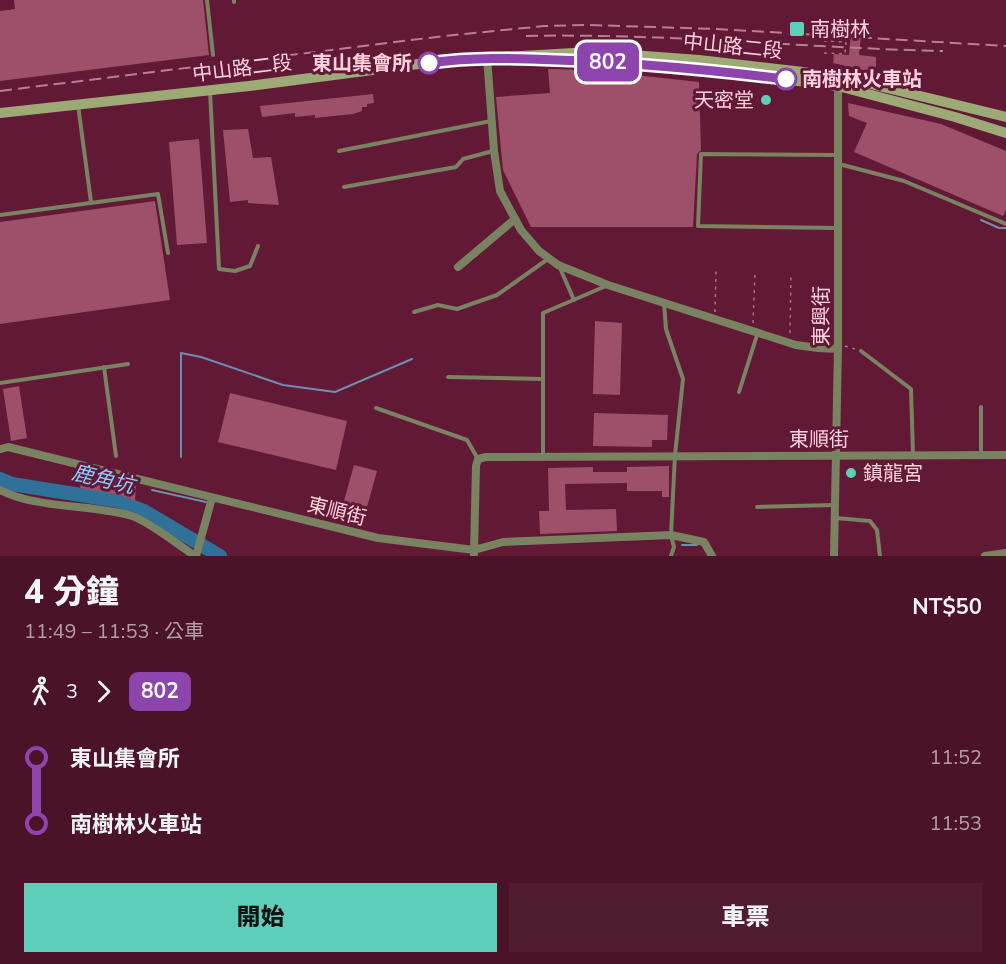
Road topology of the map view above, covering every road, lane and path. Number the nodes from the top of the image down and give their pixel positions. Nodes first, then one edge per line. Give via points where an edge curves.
1 (207, 0) edge
2 (824, 41) dead end
3 (824, 53) dead end
4 (213, 55) dead end
5 (487, 57) junction
6 (838, 81) junction
7 (210, 90) junction
8 (78, 104) junction
9 (0, 113) edge
10 (1006, 117) edge
11 (492, 121) junction
12 (1006, 134) edge
13 (339, 151) dead end
14 (494, 151) junction
15 (839, 160) junction
16 (344, 187) dead end
17 (91, 202) junction
18 (0, 215) edge
19 (515, 219) junction
20 (1006, 224) edge
21 (838, 228) junction
22 (258, 246) dead end
23 (168, 253) dead end
24 (548, 258) junction
25 (558, 265) junction
26 (458, 267) dead end
27 (716, 270) dead end
28 (755, 273) dead end
29 (791, 274) dead end
30 (608, 285) junction
31 (574, 300) junction
32 (664, 303) junction
33 (414, 312) dead end
34 (715, 318) junction
35 (755, 331) junction
36 (790, 343) junction
37 (838, 347) junction
38 (861, 351) joint
39 (128, 364) dead end
40 (104, 367) junction
41 (448, 377) dead end
42 (543, 379) junction
43 (0, 383) edge
44 (739, 392) dead end
45 (981, 407) dead end
46 (376, 408) dead end
47 (0, 444) edge
48 (0, 451) edge
49 (914, 454) junction
50 (981, 454) junction
51 (1006, 454) edge
52 (675, 455) junction
53 (836, 455) junction
54 (116, 456) dead end
55 (543, 457) junction
56 (478, 459) junction
57 (0, 490) edge
58 (212, 498) junction
59 (834, 505) junction
60 (757, 507) dead end
61 (834, 518) junction
62 (671, 535) junction
63 (474, 553) edge
64 (196, 554) edge
65 (1006, 554) edge
66 (671, 556) edge
67 (712, 556) edge
68 (834, 556) edge
69 (880, 556) edge
70 (986, 556) edge

1 - 4 lane
2 - 3 path via 846,42 845,54
5 - 6 main road, 中山路二段 via 603,61
5 - 7 main road, 中山路二段
5 - 11 street
6 - 10 main road, 中山路二段
6 - 12 main road, 中山路二段
6 - 15 street, 東興街
7 - 8 main road, 中山路二段
7 - 22 lane via 219,268 234,271 250,266
8 - 9 main road, 中山路二段
8 - 17 lane
11 - 13 lane
11 - 14 street
14 - 16 lane via 463,159 456,167
14 - 19 street via 501,191
15 - 20 lane via 904,181
15 - 21 street, 東興街
15 - 21 lane via 701,154 698,226
17 - 18 lane
17 - 23 lane via 158,194
19 - 24 street via 538,252
19 - 26 street
21 - 37 street, 東興街
24 - 25 street
24 - 33 lane via 497,295 457,309 438,305
25 - 30 street
25 - 31 lane
27 - 34 path
28 - 35 path
29 - 36 path
30 - 31 lane
30 - 32 street
31 - 42 lane via 543,313
32 - 34 street
32 - 52 lane via 666,329 683,379
34 - 35 street
35 - 36 street
35 - 44 lane
36 - 37 street
37 - 38 path
37 - 53 street, 東興街
38 - 49 lane via 911,389
39 - 40 lane
40 - 43 lane
40 - 54 lane
41 - 42 lane
42 - 55 lane
45 - 50 lane
46 - 56 lane via 467,440
47 - 48 street
48 - 58 street, 東順街 via 8,447
49 - 50 street, 東順街
49 - 53 street, 東順街
50 - 51 street, 東順街
52 - 53 street, 東順街
52 - 55 street, 東順街
52 - 62 lane
53 - 59 street, 東興街
55 - 56 street, 東順街
56 - 63 street
57 - 64 street via 34,501 136,517
58 - 63 street, 東順街 via 378,538
58 - 64 street
59 - 60 lane
59 - 61 street, 東興街
61 - 68 street, 東興街
61 - 69 lane via 870,521 877,530
62 - 63 street, 東順街 via 503,542
62 - 66 lane
62 - 67 street, 東順街 via 704,542
65 - 70 street

